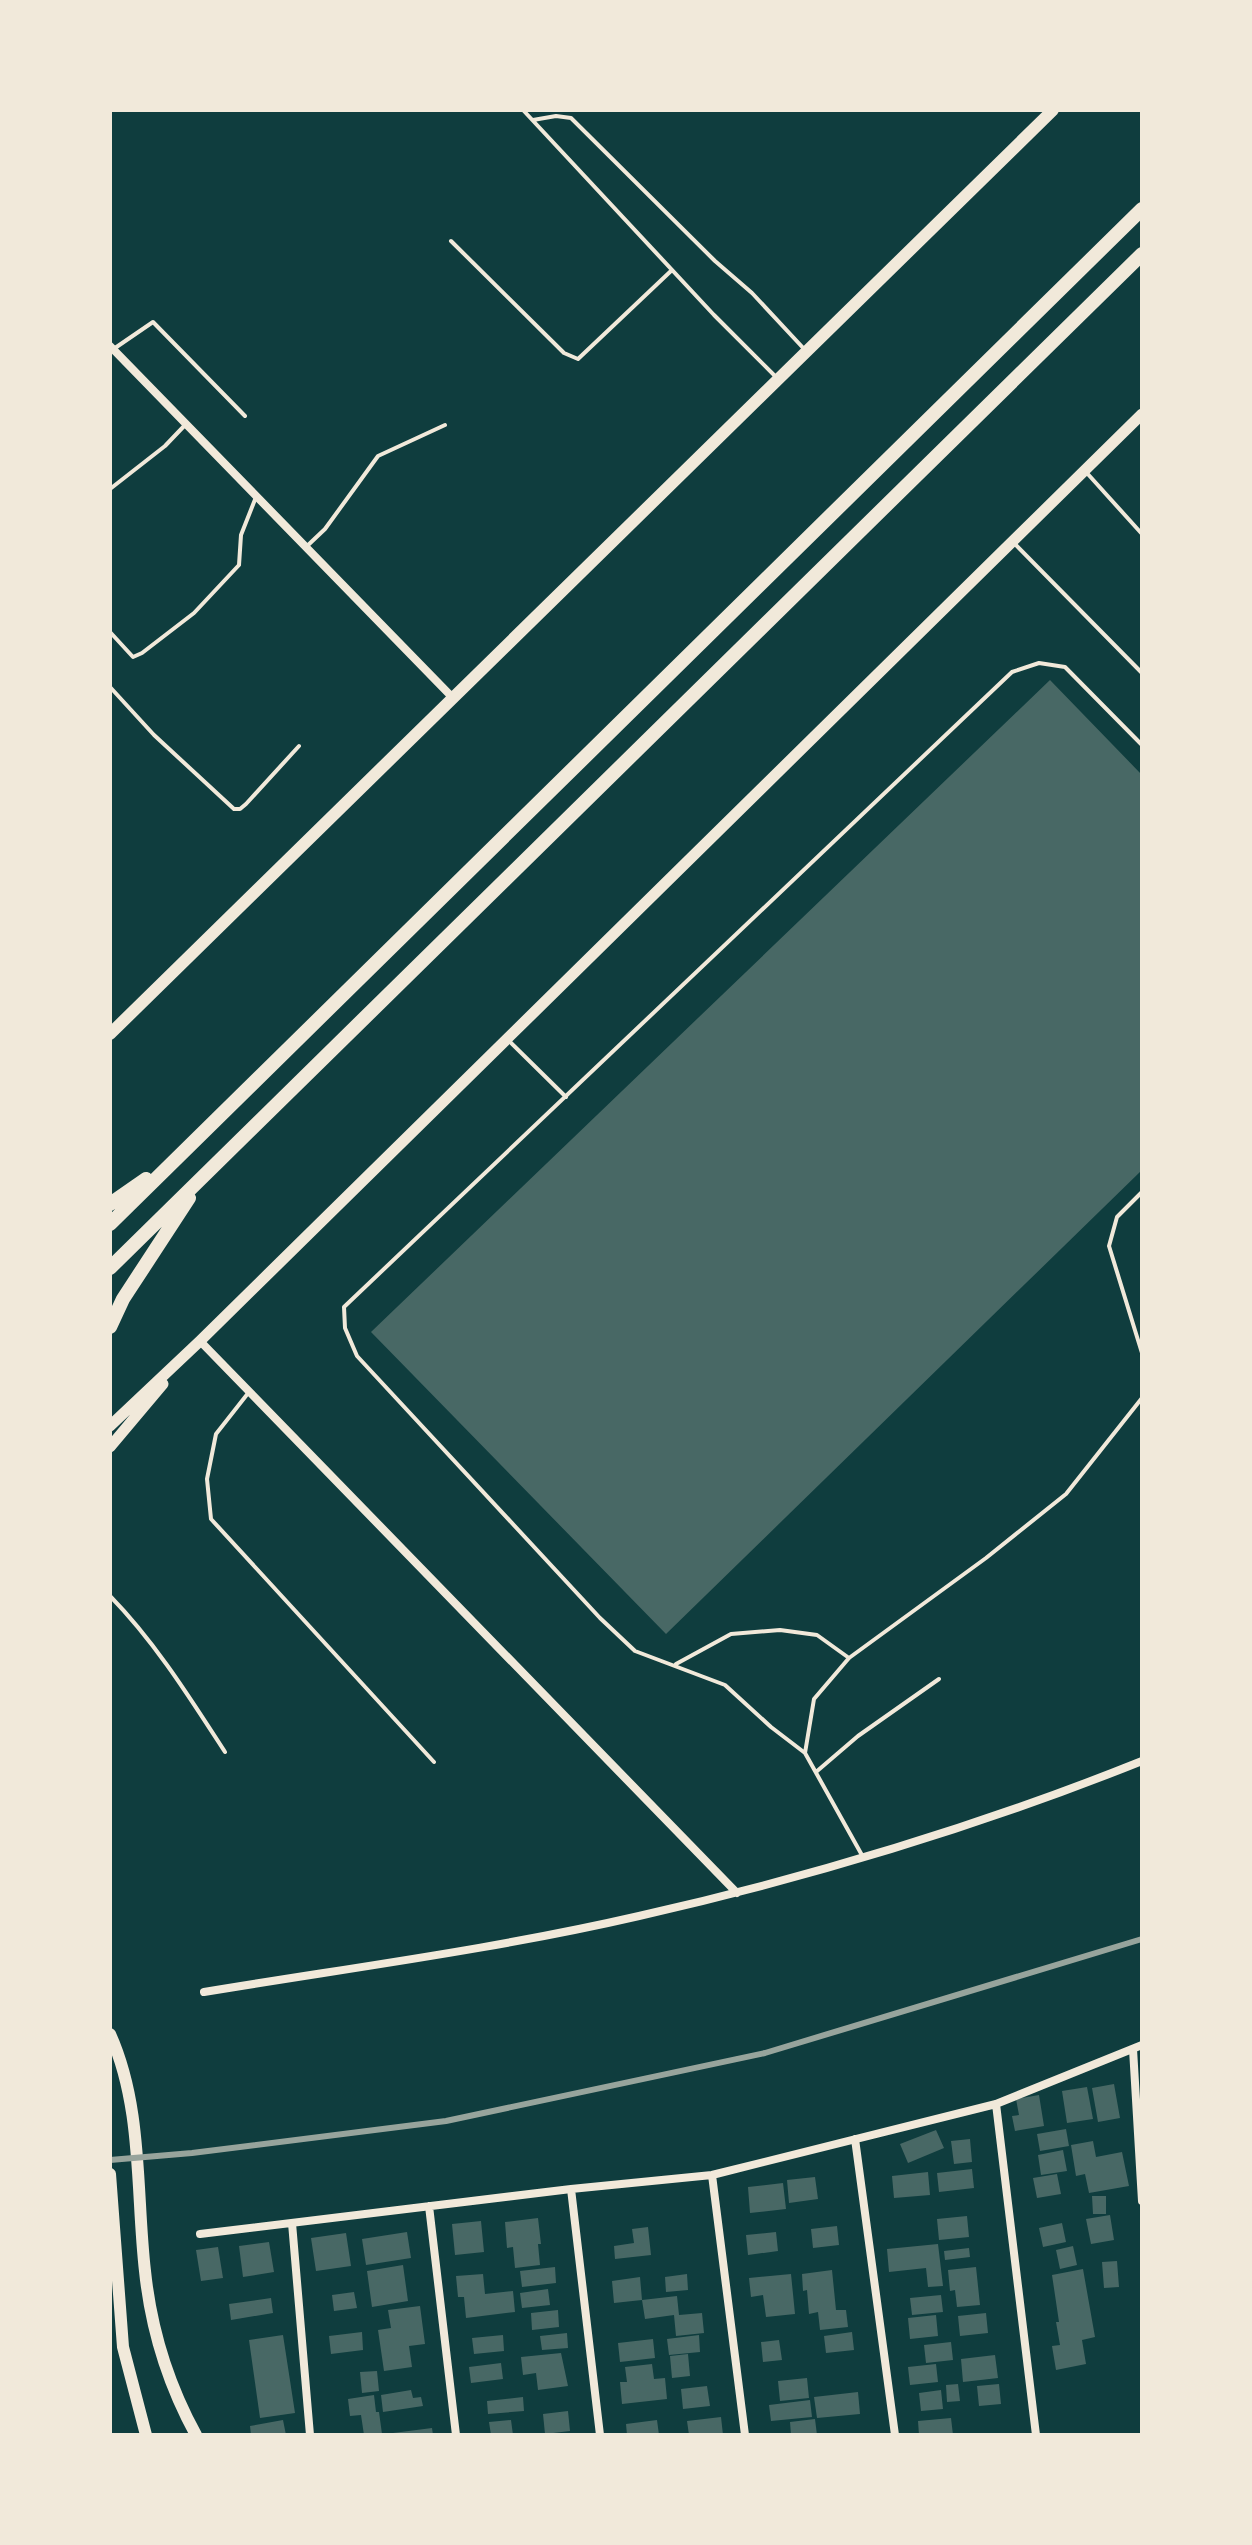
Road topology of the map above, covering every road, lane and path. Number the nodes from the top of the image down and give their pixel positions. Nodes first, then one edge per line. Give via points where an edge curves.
1 (523, 110) edge
2 (1053, 110) edge
3 (533, 120) junction
4 (1142, 209) edge
5 (451, 241) dead end
6 (1142, 254) edge
7 (672, 270) junction
8 (112, 348) edge
9 (807, 351) junction
10 (778, 379) junction
11 (1142, 414) edge
12 (245, 416) dead end
13 (186, 424) junction
14 (445, 425) dead end
15 (1085, 471) junction
16 (110, 489) edge
17 (256, 496) junction
18 (1142, 534) edge
19 (1012, 541) junction
20 (306, 547) junction
21 (111, 634) edge
22 (1142, 673) edge
23 (110, 687) edge
24 (453, 698) junction
25 (1142, 745) edge
26 (299, 746) dead end
27 (110, 1034) edge
28 (507, 1039) junction
29 (566, 1097) junction
30 (179, 1156) junction
31 (204, 1176) junction
32 (1142, 1192) edge
33 (110, 1204) edge
34 (110, 1224) edge
35 (110, 1268) edge
36 (110, 1327) edge
37 (200, 1341) junction
38 (1142, 1353) edge
39 (249, 1392) junction
40 (1142, 1398) edge
41 (110, 1426) edge
42 (110, 1447) edge
43 (110, 1596) edge
44 (849, 1658) junction
45 (676, 1664) junction
46 (939, 1679) dead end
47 (225, 1752) dead end
48 (805, 1753) junction
49 (1142, 1761) edge
50 (434, 1762) dead end
51 (816, 1772) junction
52 (863, 1857) junction
53 (737, 1893) junction
54 (204, 1992) dead end
55 (110, 2034) edge
56 (1138, 2047) edge
57 (996, 2104) junction
58 (855, 2139) junction
59 (110, 2174) edge
60 (712, 2175) junction
61 (571, 2189) junction
62 (1142, 2201) edge
63 (429, 2206) junction
64 (292, 2223) junction
65 (200, 2234) dead end
66 (146, 2435) edge
67 (196, 2435) edge
68 (310, 2435) edge
69 (456, 2435) edge
70 (600, 2435) edge
71 (745, 2435) edge
72 (895, 2435) edge
73 (1036, 2435) edge

1 - 3 lane
2 - 9 main road
3 - 7 lane
3 - 9 lane via 571,118
4 - 30 highway
5 - 7 lane via 564,353 578,359
6 - 31 highway
7 - 10 lane
8 - 12 lane via 153,322
8 - 13 street
9 - 10 main road
10 - 24 main road
11 - 15 street
13 - 16 lane
13 - 17 street
14 - 20 lane via 378,456
15 - 18 lane
15 - 19 street
17 - 20 street
17 - 21 lane via 241,535 239,565 194,613 133,657
19 - 22 lane
19 - 28 street
20 - 24 street
23 - 26 lane via 234,809 246,804
24 - 27 main road
25 - 29 lane via 1065,667 1039,663 1012,672
28 - 29 lane
28 - 37 street
29 - 45 lane via 344,1307 345,1328 357,1356 600,1618 635,1651
30 - 33 highway
30 - 34 highway
31 - 35 highway
31 - 36 highway
32 - 38 lane via 1117,1217 1109,1246
37 - 39 street
37 - 41 street
37 - 42 street
39 - 50 lane via 216,1434 207,1479 211,1519
39 - 53 street
40 - 44 lane via 1066,1494
43 - 47 lane via 177,1678
44 - 45 lane via 817,1635 780,1630 731,1634
44 - 48 lane via 814,1699
45 - 48 lane via 725,1685
46 - 51 lane
48 - 51 lane
49 - 52 street
51 - 52 lane
52 - 53 street
53 - 54 street via 554,1934
55 - 67 main road via 130,2102 149,2301 167,2374
56 - 57 street
56 - 62 street
57 - 58 street
57 - 73 street
58 - 60 street
58 - 72 street
59 - 66 main road via 123,2347
60 - 61 street
60 - 71 street
61 - 63 street
61 - 70 street
63 - 64 street
63 - 69 street
64 - 65 street
64 - 68 street

